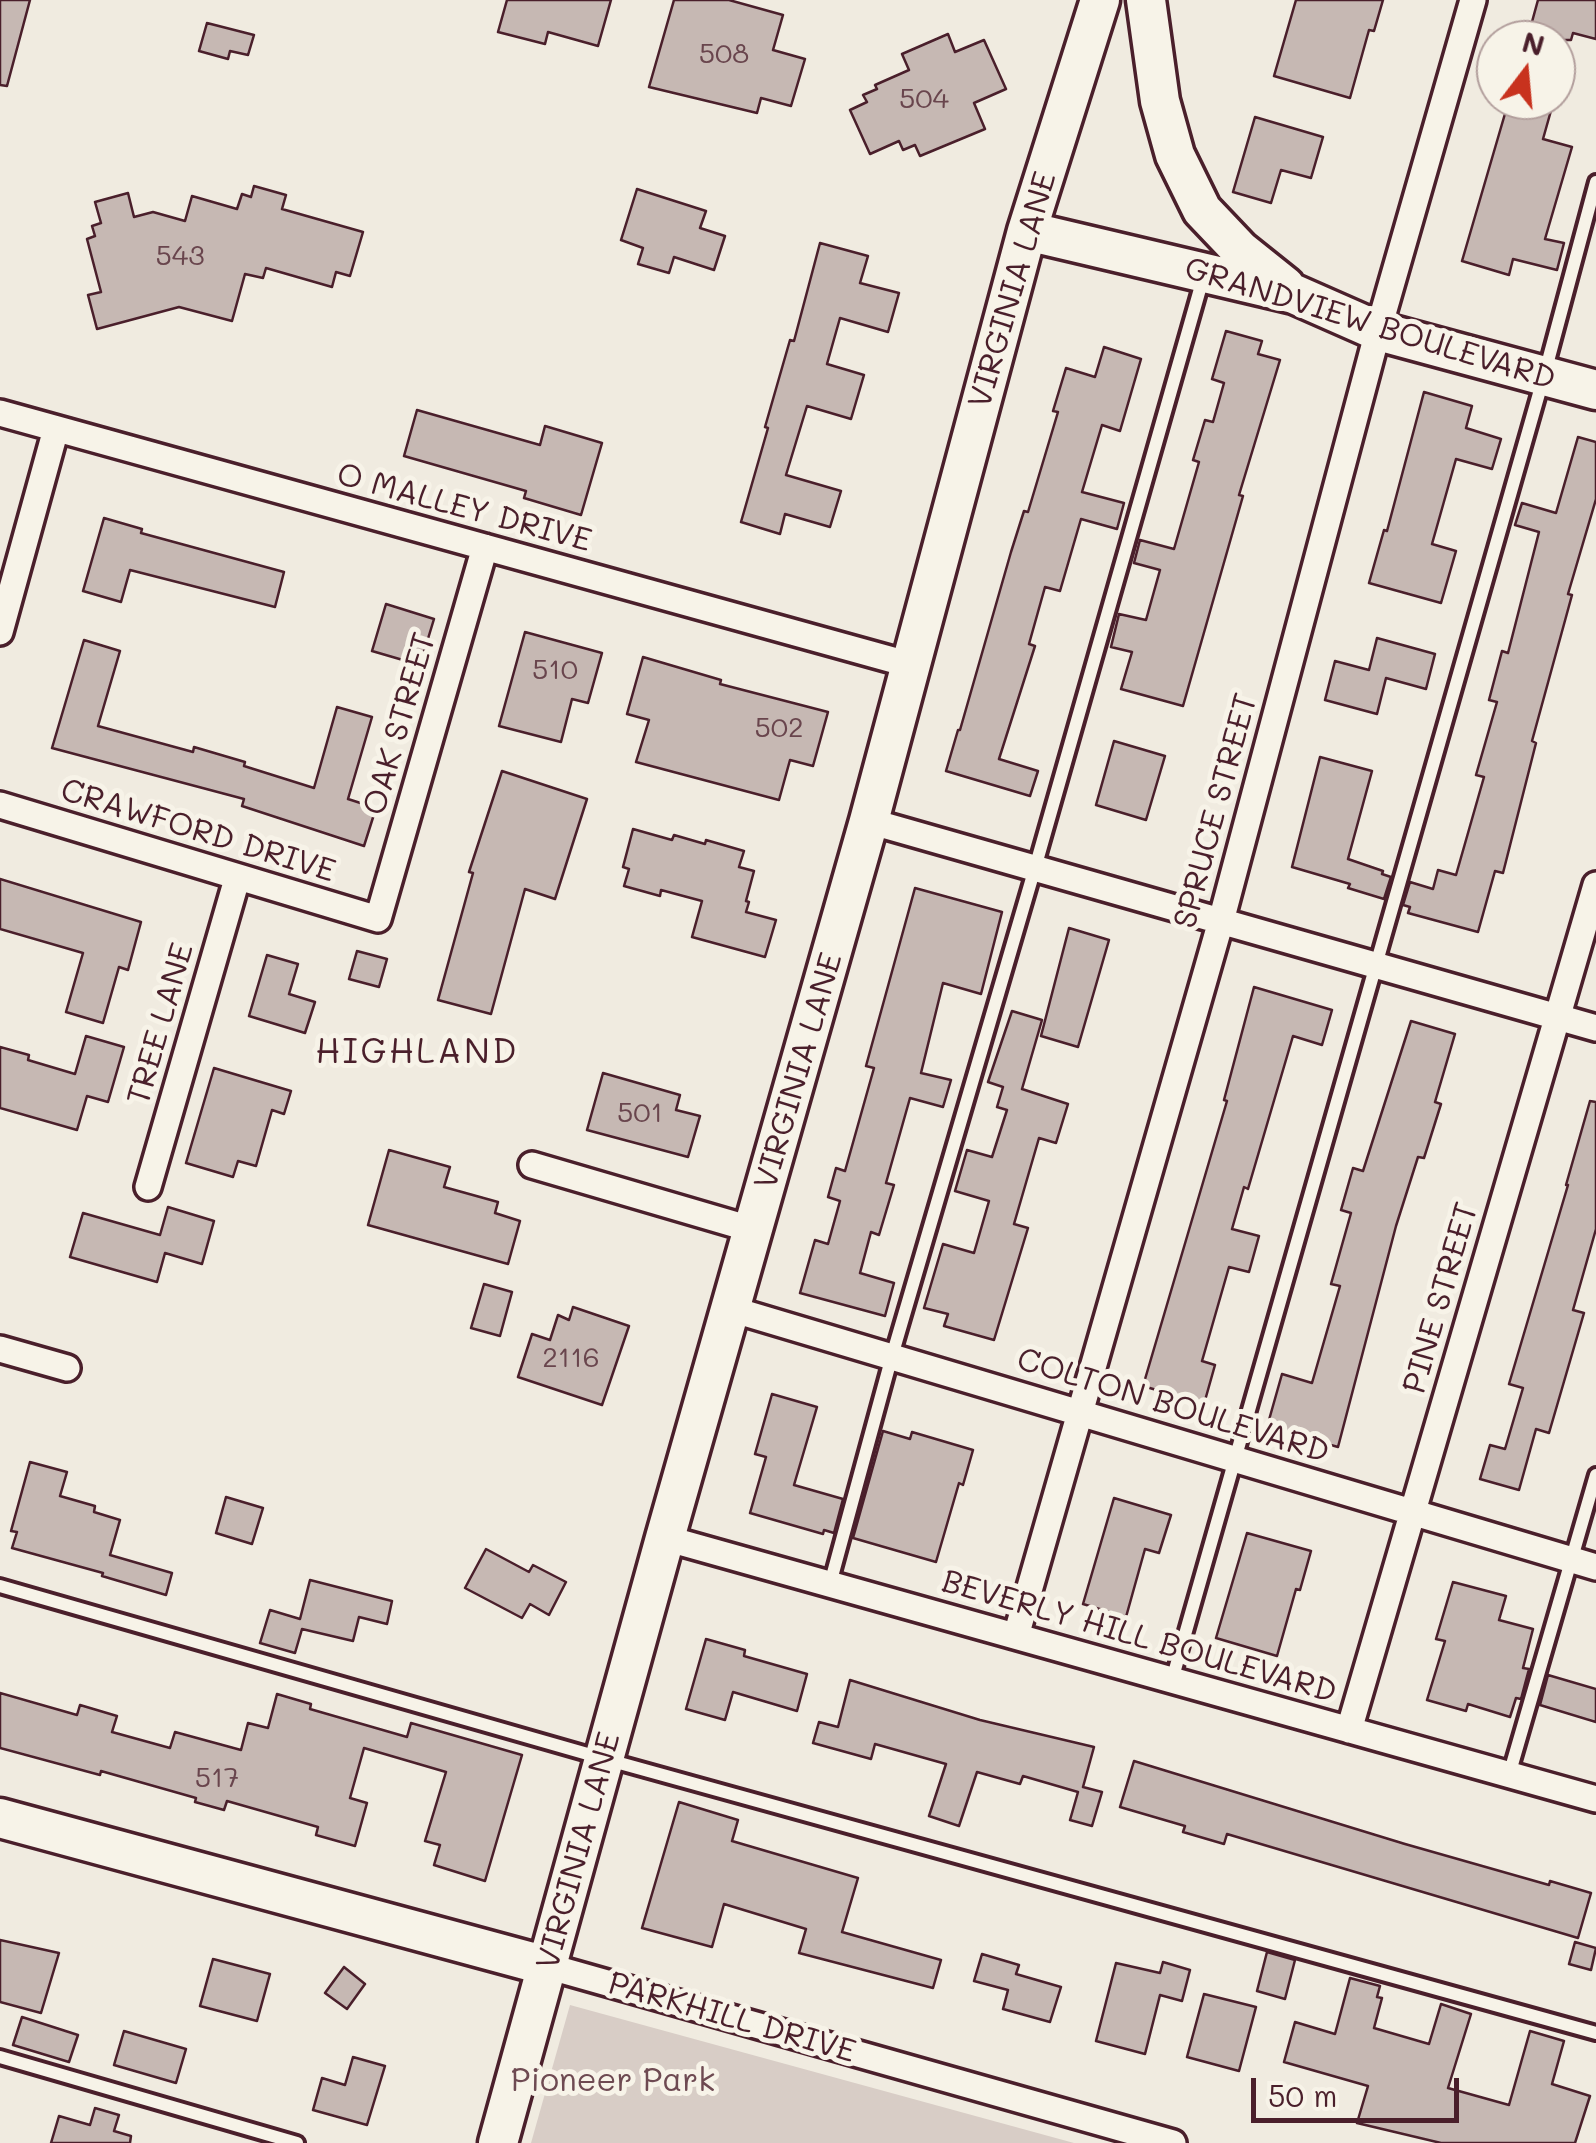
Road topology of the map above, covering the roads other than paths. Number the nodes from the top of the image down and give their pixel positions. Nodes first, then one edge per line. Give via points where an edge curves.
1 (1100, 0) edge
2 (1146, 0) edge
3 (1472, 0) edge
4 (1596, 182) edge
5 (1027, 230) junction
6 (1204, 272) junction
7 (1294, 294) junction
8 (1378, 330) junction
9 (1544, 376) junction
10 (1596, 390) edge
11 (0, 413) edge
12 (56, 428) junction
13 (485, 547) junction
14 (0, 632) edge
15 (911, 665) junction
16 (0, 806) edge
17 (869, 821) junction
18 (1036, 868) junction
19 (236, 878) junction
20 (1596, 885) edge
21 (378, 919) joint
22 (1221, 921) junction
23 (1376, 965) junction
24 (1558, 1017) junction
25 (1596, 1028) edge
26 (532, 1166) dead end
27 (148, 1188) dead end
28 (754, 1230) junction
29 (730, 1308) junction
30 (0, 1349) edge
31 (892, 1356) junction
32 (68, 1368) dead end
33 (1080, 1412) junction
34 (1235, 1459) junction
35 (1596, 1475) edge
36 (1413, 1512) junction
37 (665, 1538) junction
38 (1584, 1563) edge
39 (830, 1584) junction
40 (0, 1586) edge
41 (1016, 1636) junction
42 (1172, 1680) junction
43 (1349, 1730) junction
44 (604, 1758) junction
45 (1509, 1775) junction
46 (1596, 1799) edge
47 (0, 1818) edge
48 (548, 1966) junction
49 (1596, 2033) edge
50 (0, 2057) edge
51 (297, 2143) edge
52 (498, 2143) edge
53 (1173, 2143) edge

1 - 5 street, VIRGINIA LANE
2 - 7 street via 1160,101 1175,155 1202,210
3 - 8 street, SPRUCE STREET
4 - 9 lane
5 - 6 street, GRANDVIEW BOULEVARD
5 - 15 street, VIRGINIA LANE
6 - 7 street, GRANDVIEW BOULEVARD
6 - 18 lane
7 - 8 street, GRANDVIEW BOULEVARD
8 - 9 street, GRANDVIEW BOULEVARD
8 - 22 street, SPRUCE STREET
9 - 10 street, GRANDVIEW BOULEVARD
9 - 23 lane
11 - 12 street, O MALLEY DRIVE
12 - 13 street, O MALLEY DRIVE
12 - 14 street
13 - 15 street, O MALLEY DRIVE
13 - 21 street, OAK STREET
15 - 17 street, VIRGINIA LANE
16 - 19 street, CRAWFORD DRIVE
17 - 18 street
17 - 28 street, VIRGINIA LANE
18 - 22 street
18 - 31 lane
19 - 21 street, CRAWFORD DRIVE
19 - 27 street, TREE LANE
20 - 24 street, PINE STREET
22 - 23 street
22 - 33 street, SPRUCE STREET
23 - 24 street
23 - 34 lane
24 - 25 street
24 - 36 street, PINE STREET
26 - 28 street
28 - 29 street, VIRGINIA LANE
29 - 31 street, COLTON BOULEVARD
29 - 37 street, VIRGINIA LANE
30 - 32 street
31 - 33 street, COLTON BOULEVARD
31 - 39 lane
33 - 34 street, COLTON BOULEVARD
33 - 41 street, SPRUCE STREET
34 - 36 street, COLTON BOULEVARD
34 - 42 lane
35 - 38 lane
36 - 38 street, COLTON BOULEVARD
36 - 43 street, PINE STREET
37 - 39 street, BEVERLY HILL BOULEVARD
37 - 44 street, VIRGINIA LANE
38 - 45 lane
39 - 41 street, BEVERLY HILL BOULEVARD
40 - 44 lane
41 - 42 street, BEVERLY HILL BOULEVARD
42 - 43 street, BEVERLY HILL BOULEVARD
43 - 45 street, BEVERLY HILL BOULEVARD
44 - 48 street, VIRGINIA LANE
44 - 49 lane
45 - 46 street, BEVERLY HILL BOULEVARD
47 - 48 street, PARKHILL DRIVE
48 - 52 street, VIRGINIA LANE
48 - 53 street, PARKHILL DRIVE
50 - 51 lane

